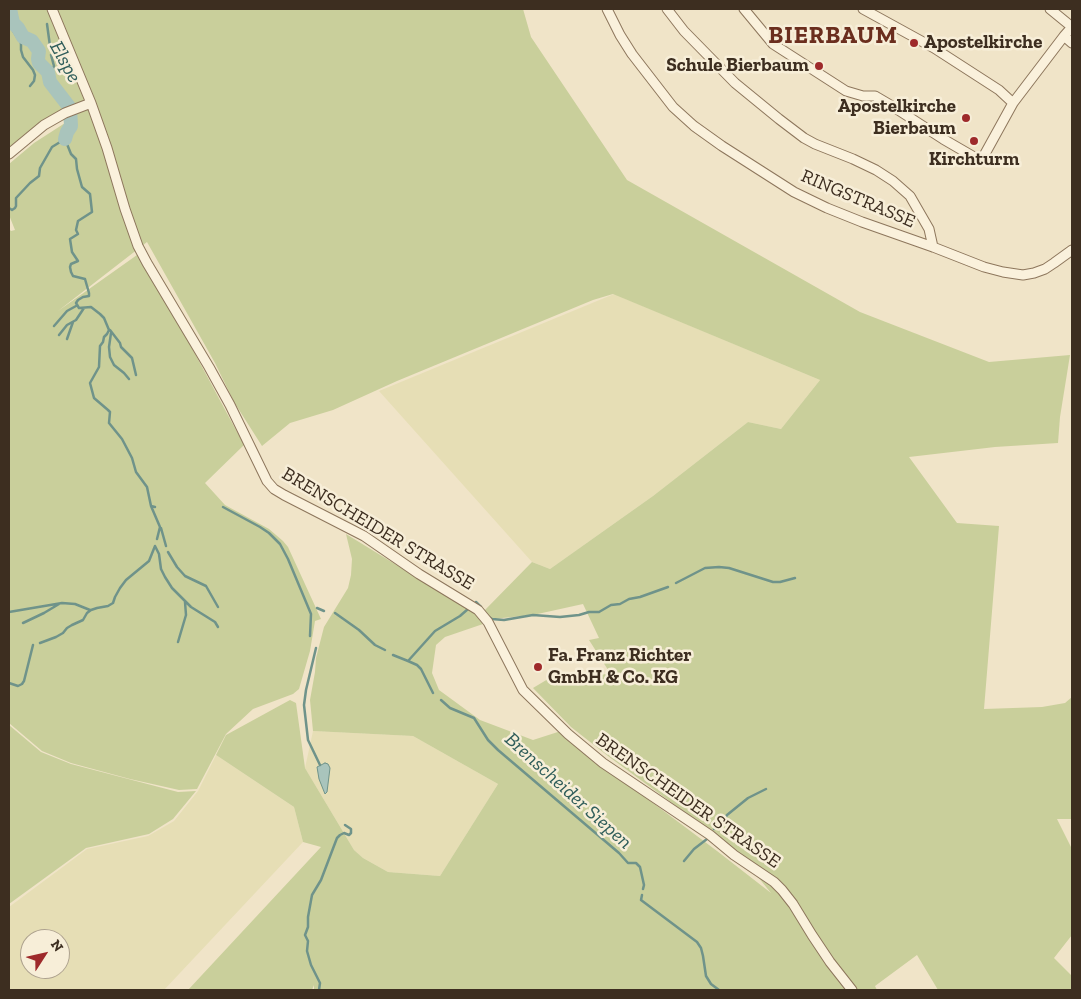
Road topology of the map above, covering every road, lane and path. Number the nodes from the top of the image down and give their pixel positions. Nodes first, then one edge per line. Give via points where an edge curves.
1 (52, 9) edge
2 (607, 9) edge
3 (667, 9) edge
4 (744, 9) edge
5 (863, 9) edge
6 (1050, 9) edge
7 (1072, 27) edge
8 (1064, 36) junction
9 (1072, 43) edge
10 (91, 103) junction
11 (1013, 103) junction
12 (9, 154) edge
13 (933, 247) junction
14 (1072, 250) edge
15 (852, 990) edge

1 - 10 street, BRENSCHEIDER STRASSE
2 - 13 street, RINGSTRASSE via 632,54 673,107 694,126 794,192 862,222
3 - 13 street via 735,83 779,119 815,144 876,170 910,196 929,229
4 - 11 street via 773,44 846,91 875,96 981,161
5 - 11 street via 934,48 1000,90
6 - 7 street
7 - 8 street
8 - 9 street
8 - 11 street
10 - 12 street via 44,125
10 - 15 street, BRENSCHEIDER STRASSE via 138,246 214,375 267,481 284,496 364,536 478,610 488,622 523,690 603,763 774,882 793,904
13 - 14 street, RINGSTRASSE via 984,267 1023,275 1045,269

